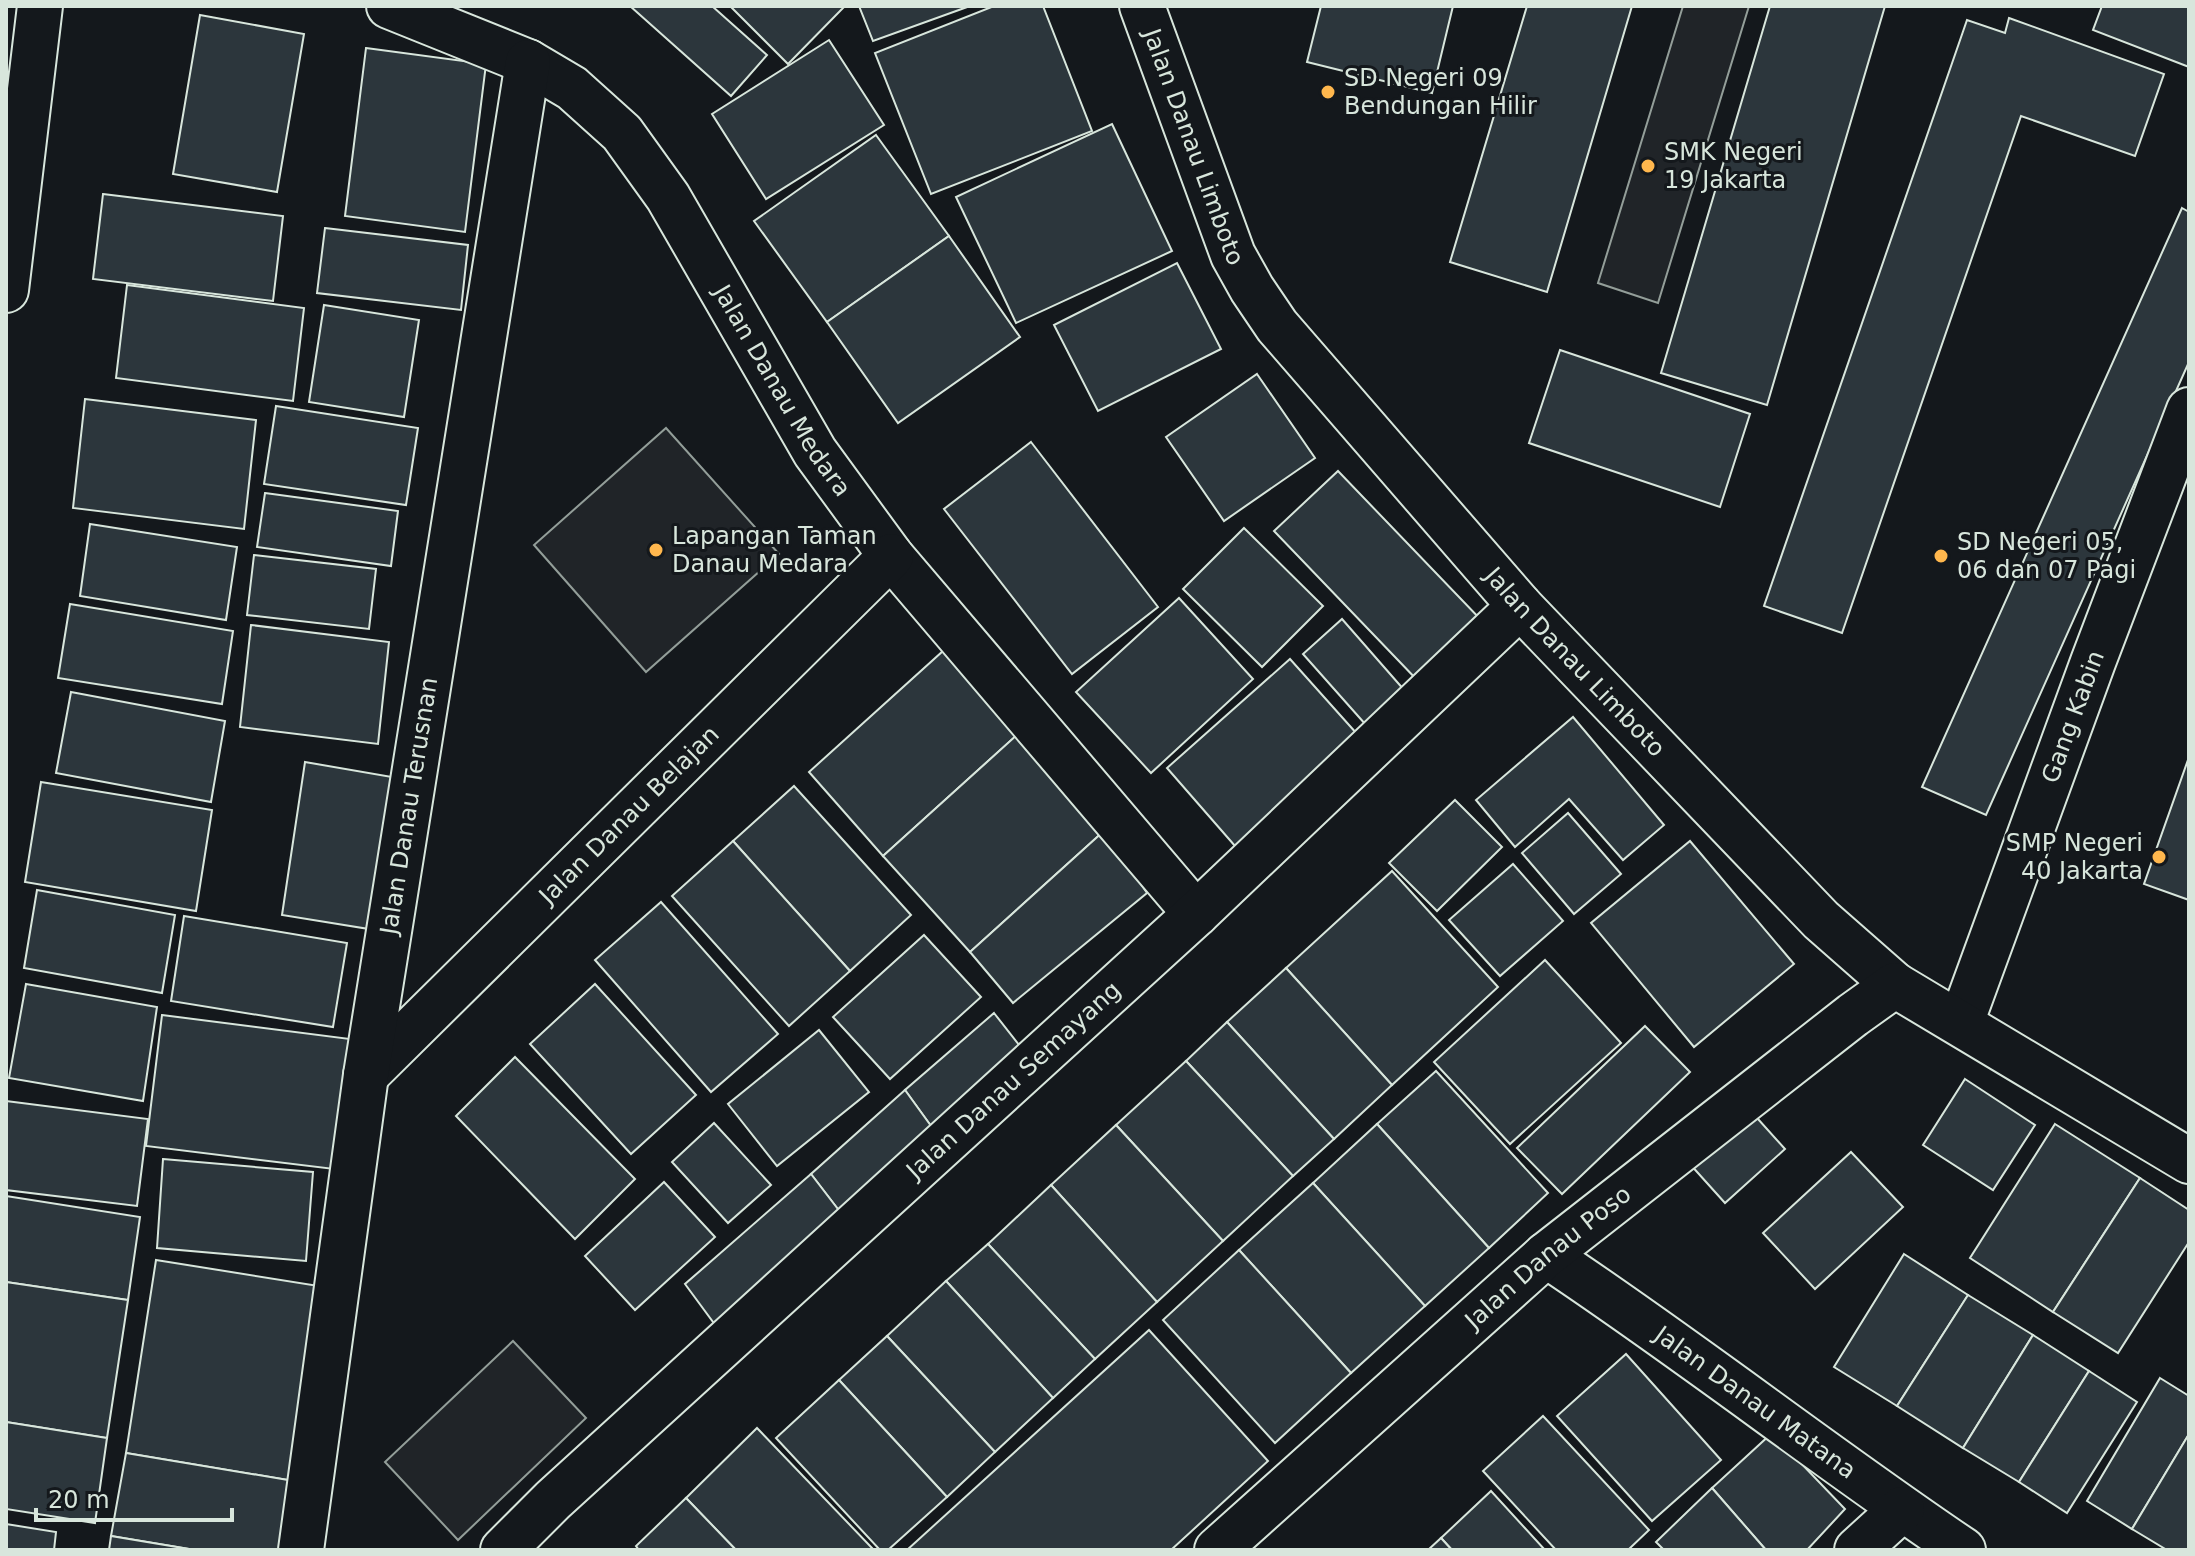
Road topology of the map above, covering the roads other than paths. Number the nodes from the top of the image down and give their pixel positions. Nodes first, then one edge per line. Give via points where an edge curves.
1 (40, 6) edge
2 (389, 6) edge
3 (1142, 6) edge
4 (528, 62) junction
5 (6, 290) edge
6 (2189, 410) edge
7 (891, 556) junction
8 (1520, 606) junction
9 (1196, 914) junction
10 (1895, 985) junction
11 (1961, 1023) junction
12 (366, 1075) junction
13 (2189, 1161) edge
14 (1546, 1255) junction
15 (1902, 1509) junction
16 (301, 1550) edge
17 (503, 1550) edge
18 (1217, 1550) edge
19 (1857, 1550) edge
20 (1963, 1550) edge

1 - 5 street
2 - 4 street, Jalan Danau Medara
3 - 8 street, Jalan Danau Limboto via 1233,255 1252,289 1277,326
4 - 7 street, Jalan Danau Medara via 572,88 622,133 668,197 815,452
4 - 12 street, Jalan Danau Terusnan
6 - 11 street, Gang Kabin
7 - 9 street, Jalan Danau Medara
7 - 12 street, Jalan Danau Belajan
8 - 9 street, Jalan Danau Semayang
8 - 10 street, Jalan Danau Limboto via 1821,920
9 - 17 street, Jalan Danau Semayang
10 - 11 street, Jalan Danau Limboto
10 - 14 street, Jalan Danau Poso
11 - 13 street, Jalan Danau Limboto
12 - 16 street, Jalan Danau Terusnan
14 - 15 street, Jalan Danau Matana via 1654,1327
14 - 18 street, Jalan Danau Poso
15 - 19 street
15 - 20 street, Jalan Danau Matana

